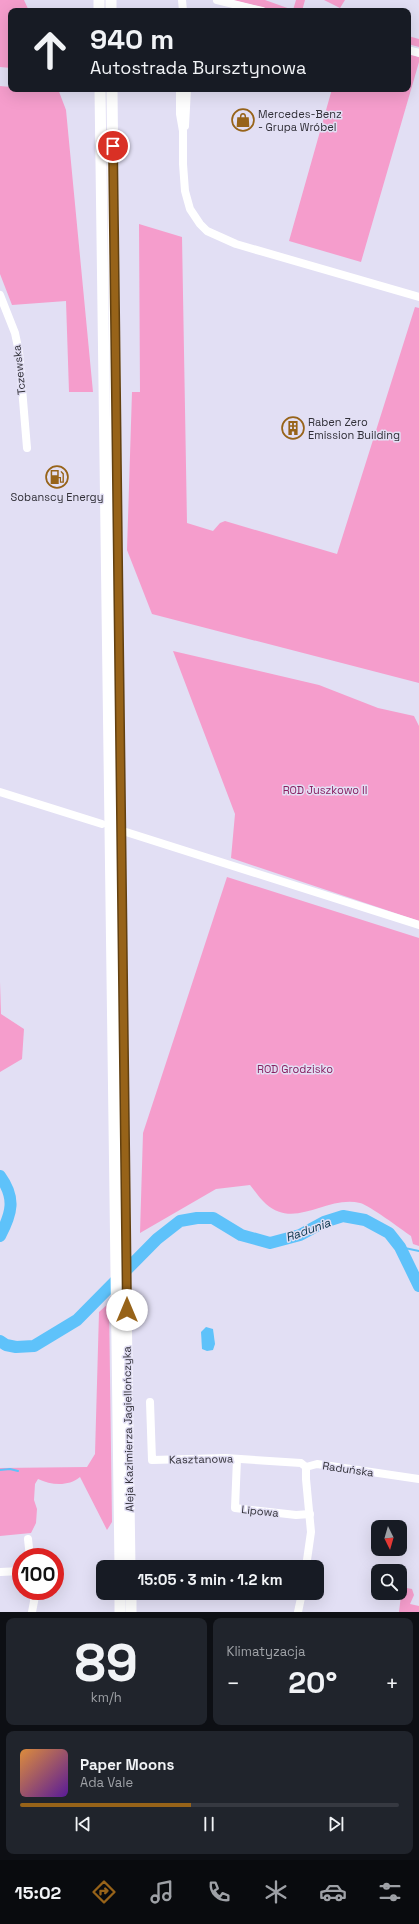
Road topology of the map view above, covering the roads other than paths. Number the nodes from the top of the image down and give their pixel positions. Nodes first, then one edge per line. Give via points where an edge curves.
1 (217, 0) edge
2 (250, 8) edge
3 (100, 92) edge
4 (112, 92) edge
5 (180, 92) edge
6 (187, 92) edge
7 (183, 131) junction
8 (0, 295) edge
9 (419, 297) edge
10 (110, 403) junction
11 (27, 448) dead end
12 (0, 792) edge
13 (102, 824) dead end
14 (126, 832) dead end
15 (115, 850) junction
16 (419, 925) edge
17 (150, 1402) dead end
18 (123, 1454) junction
19 (238, 1459) junction
20 (306, 1467) junction
21 (123, 1471) junction
22 (419, 1479) edge
23 (310, 1514) junction
24 (28, 1539) dead end
25 (29, 1548) edge
26 (120, 1560) edge
27 (129, 1560) edge
28 (307, 1560) edge
29 (12, 1571) edge
30 (0, 1572) edge
31 (34, 1600) edge
32 (120, 1600) edge
33 (131, 1600) edge
34 (301, 1600) edge
35 (32, 1612) edge
36 (120, 1612) edge
37 (131, 1612) edge
38 (298, 1612) edge

1 - 2 street
3 - 10 highway
4 - 10 highway
5 - 7 street
6 - 7 street
7 - 9 street via 185,191 190,209 207,231 236,244
8 - 11 street, Tczewska via 15,333
10 - 15 highway, Aleja Kazimierza Jagiellończyka
12 - 13 street
14 - 16 street
15 - 18 highway, Aleja Kazimierza Jagiellończyka via 116,1300
15 - 18 highway, Aleja Kazimierza Jagiellończyka via 127,1296
17 - 19 street, Kasztanowa via 152,1460
18 - 21 highway, Aleja Kazimierza Jagiellończyka
19 - 20 street, Kasztanowa via 301,1463
19 - 23 street, Lipowa via 235,1508 296,1515
20 - 22 street, Raduńska via 317,1464
20 - 23 street, Raduńska
21 - 26 highway, Aleja Kazimierza Jagiellończyka
21 - 27 highway, Aleja Kazimierza Jagiellończyka
23 - 28 street, Raduńska via 311,1532
24 - 25 street
29 - 30 street
31 - 35 street
32 - 36 highway
33 - 37 highway
34 - 38 street

